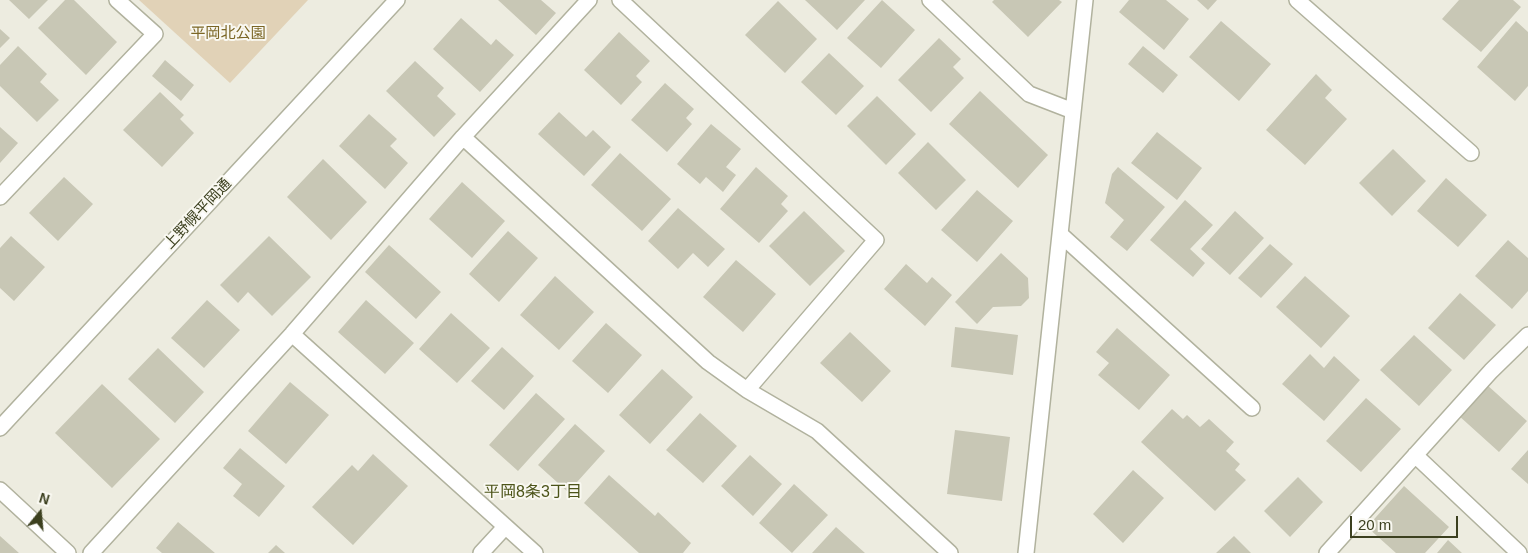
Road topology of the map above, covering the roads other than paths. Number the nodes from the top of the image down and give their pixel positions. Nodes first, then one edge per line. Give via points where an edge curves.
1 (117, 0) edge
2 (397, 0) edge
3 (589, 0) edge
4 (620, 0) edge
5 (930, 0) edge
6 (1085, 0) edge
7 (1297, 0) edge
8 (1073, 111) junction
9 (463, 137) junction
10 (1471, 153) dead end
11 (0, 197) edge
12 (1060, 234) junction
13 (292, 334) junction
14 (1528, 335) edge
15 (747, 390) junction
16 (1252, 408) dead end
17 (0, 428) edge
18 (1415, 455) junction
19 (0, 490) edge
20 (505, 527) junction
21 (68, 553) edge
22 (90, 553) edge
23 (481, 553) edge
24 (535, 553) edge
25 (950, 553) edge
26 (1026, 553) edge
27 (1327, 553) edge
28 (1519, 553) edge

1 - 11 street via 154,34
2 - 17 street, 上野幌平岡通
3 - 9 street
4 - 15 street via 876,240
5 - 8 street via 1029,94
6 - 8 street
7 - 10 street
8 - 12 street
9 - 13 street
9 - 15 street via 708,362
12 - 16 street
12 - 26 street
13 - 20 street
13 - 22 street
14 - 18 street
15 - 25 street via 817,431
18 - 27 street
18 - 28 street
19 - 21 street
20 - 23 street
20 - 24 street

